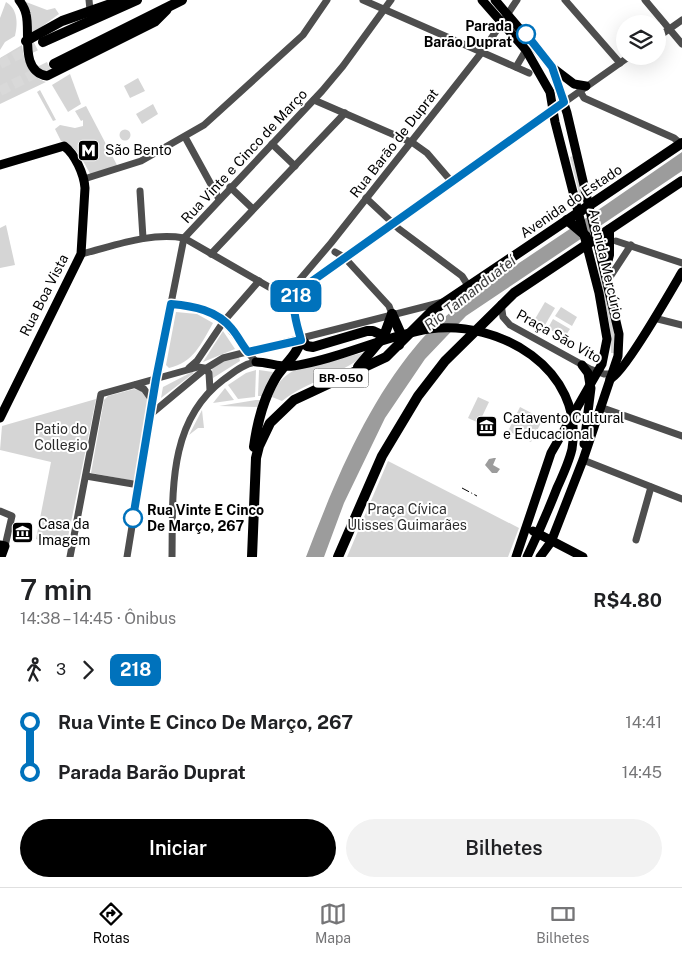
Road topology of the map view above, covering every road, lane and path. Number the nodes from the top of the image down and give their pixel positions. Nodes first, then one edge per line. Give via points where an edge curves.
1 (19, 0) edge
2 (122, 0) edge
3 (132, 0) edge
4 (136, 0) edge
5 (182, 0) edge
6 (327, 0) edge
7 (363, 0) edge
8 (391, 0) edge
9 (482, 0) edge
10 (495, 0) edge
11 (517, 0) edge
12 (565, 0) edge
13 (645, 0) edge
14 (90, 5) edge
15 (172, 5) junction
16 (384, 9) junction
17 (507, 14) junction
18 (682, 20) edge
19 (502, 22) junction
20 (669, 29) junction
21 (666, 31) edge
22 (26, 42) junction
23 (42, 42) tunnel mouth
24 (534, 44) junction
25 (682, 44) edge
26 (526, 50) junction
27 (482, 52) junction
28 (616, 58) edge
29 (54, 64) tunnel mouth
30 (617, 65) edge
31 (516, 67) junction
32 (552, 67) junction
33 (529, 74) dead end
34 (583, 89) junction
35 (550, 92) junction
36 (314, 100) junction
37 (564, 102) junction
38 (553, 110) junction
39 (345, 113) junction
40 (185, 137) junction
41 (410, 142) junction
42 (681, 143) edge
43 (272, 144) junction
44 (0, 164) edge
45 (295, 166) junction
46 (84, 179) junction
47 (450, 181) junction
48 (680, 185) edge
49 (230, 187) junction
50 (140, 191) dead end
51 (366, 198) junction
52 (220, 199) junction
53 (590, 209) junction
54 (253, 210) junction
55 (575, 219) junction
56 (392, 223) junction
57 (609, 230) junction
58 (597, 236) junction
59 (143, 238) junction
60 (184, 238) junction
61 (587, 240) junction
62 (331, 243) junction
63 (630, 245) junction
64 (335, 252) junction
65 (322, 253) junction
66 (81, 254) junction
67 (211, 254) junction
68 (344, 257) junction
69 (618, 262) junction
70 (682, 263) edge
71 (329, 266) junction
72 (682, 272) edge
73 (304, 275) junction
74 (607, 275) junction
75 (259, 281) junction
76 (309, 282) junction
77 (298, 287) junction
78 (469, 287) junction
79 (284, 295) junction
80 (447, 301) junction
81 (171, 304) junction
82 (501, 304) junction
83 (294, 311) junction
84 (392, 314) junction
85 (654, 318) junction
86 (224, 321) junction
87 (682, 326) edge
88 (384, 336) junction
89 (301, 340) junction
90 (399, 345) junction
91 (248, 352) junction
92 (256, 362) junction
93 (582, 365) junction
94 (288, 366) junction
95 (241, 367) junction
96 (187, 369) junction
97 (205, 369) junction
98 (352, 373) junction
99 (613, 376) junction
100 (156, 379) junction
101 (594, 380) junction
102 (135, 385) junction
103 (210, 390) junction
104 (152, 400) junction
105 (600, 407) junction
106 (151, 414) junction
107 (0, 417) edge
108 (682, 436) edge
109 (583, 459) junction
110 (254, 467) junction
111 (86, 476) junction
112 (139, 485) junction
113 (652, 487) junction
114 (682, 499) edge
115 (0, 511) edge
116 (526, 527) junction
117 (538, 534) junction
118 (636, 540) dead end
119 (551, 542) junction
120 (2, 546) edge
121 (518, 555) edge
122 (1, 557) edge
123 (70, 557) edge
124 (127, 557) edge
125 (172, 557) edge
126 (252, 557) edge
127 (338, 557) edge
128 (526, 557) edge
129 (540, 557) edge
130 (583, 557) edge

1 - 22 main road via 26,14
2 - 14 highway
3 - 4 highway
4 - 23 highway
5 - 15 highway
6 - 40 street via 303,35 211,120
7 - 16 street
8 - 16 street, Rua Vinte e Cinco de Março
9 - 19 main road
10 - 17 main road
11 - 17 street, Rua Barão de Duprat
12 - 28 street
13 - 20 street
14 - 22 highway
15 - 22 main road via 155,22 51,75 35,69
15 - 29 highway
16 - 27 street
16 - 36 street, Rua Vinte e Cinco de Março
17 - 19 street, Rua Barão de Duprat
17 - 24 main road
18 - 20 street
19 - 26 main road
19 - 27 street, Rua Barão de Duprat
20 - 21 street
20 - 25 street
24 - 32 main road
24 - 35 main road, Avenida Mercúrio via 549,76
26 - 31 street
26 - 35 main road
27 - 31 street
27 - 41 street, Rua Barão de Duprat
30 - 34 street
31 - 33 street
32 - 34 main road
32 - 37 main road, Avenida Mercúrio
34 - 37 street
34 - 42 street via 584,98
35 - 38 main road, Avenida Mercúrio
36 - 39 street
36 - 43 street, Rua Vinte e Cinco de Março
37 - 38 street
37 - 53 main road, Avenida Mercúrio
38 - 47 street
38 - 55 main road, Avenida Mercúrio
39 - 41 street
39 - 45 street
40 - 46 street via 141,161
40 - 52 street
41 - 47 street via 427,154
41 - 51 street, Rua Barão de Duprat
42 - 53 highway, Avenida do Estado / BR-050
43 - 45 street
43 - 49 street, Rua Vinte e Cinco de Março
44 - 46 main road via 58,146 66,147
45 - 54 street
46 - 66 main road, Rua Boa Vista
47 - 56 street
48 - 57 highway
49 - 52 street, Rua Vinte e Cinco de Março
49 - 54 street
50 - 59 street
51 - 56 street
51 - 62 street, Rua Barão de Duprat
52 - 60 street, Rua Vinte e Cinco de Março
53 - 55 highway, Avenida do Estado / BR-050
53 - 58 main road, Avenida Mercúrio
54 - 67 street
55 - 61 highway
55 - 78 highway, Avenida do Estado / BR-050
56 - 68 street
56 - 78 street via 462,276
57 - 58 highway
57 - 74 highway
58 - 61 highway
58 - 74 main road, Avenida Mercúrio
59 - 60 street
59 - 66 street
60 - 67 street
60 - 81 street, Rua Vinte e Cinco de Março
61 - 82 highway
61 - 101 main road, Avenida Mercúrio via 606,324 606,352
62 - 64 street
62 - 65 street, Rua Barão de Duprat
63 - 69 street
63 - 69 street via 619,241
63 - 70 street
64 - 68 street
64 - 71 street
65 - 71 street via 332,254
65 - 73 street, Rua Barão de Duprat
66 - 107 main road, Rua Boa Vista
67 - 75 street
68 - 71 street
68 - 84 street via 389,306
69 - 74 street
71 - 76 street
72 - 85 main road
73 - 76 street
73 - 77 street, Rua Barão de Duprat
74 - 99 main road, Avenida Mercúrio via 619,334
75 - 79 street
75 - 86 street
76 - 77 street
77 - 79 street, Rua Barão de Duprat
77 - 83 street
78 - 80 highway, Avenida do Estado / BR-050
79 - 83 street
80 - 84 street
80 - 90 highway, Avenida do Estado / BR-050 via 425,316
81 - 86 street via 195,307
81 - 100 street, Rua Vinte e Cinco de Março
82 - 93 street, Praça São Vito via 503,317 510,324
82 - 127 highway via 445,360 418,396 382,456
83 - 89 street
84 - 88 highway
84 - 89 street
84 - 90 highway via 400,332
85 - 87 street
85 - 99 main road
86 - 91 street
86 - 96 street via 197,361
88 - 89 highway via 367,331 313,347
88 - 98 highway
89 - 91 street
89 - 94 highway
90 - 98 highway, Avenida do Estado / BR-050 via 386,357
91 - 92 street
91 - 95 street
91 - 97 street via 223,358
92 - 94 main road
92 - 95 street
93 - 101 street, Praça São Vito
93 - 101 main road
94 - 110 highway via 269,392 255,440
94 - 117 main road via 428,329 476,330 521,347 546,366 561,386 573,436 568,463
95 - 103 street
96 - 97 street via 198,366
96 - 100 street
97 - 103 street via 209,374
97 - 106 street
98 - 110 highway, Avenida do Estado / BR-050 via 309,391 287,406 270,423 258,446
99 - 101 street, Praça São Vito
99 - 105 main road, Avenida Mercúrio
100 - 102 street
100 - 104 street, Rua Vinte e Cinco de Março
101 - 109 main road via 589,392
101 - 116 main road, Avenida Mercúrio via 557,440
102 - 104 street via 144,389
102 - 111 street via 101,394
103 - 125 street via 189,421 176,456
104 - 106 street, Rua Vinte e Cinco de Março
105 - 108 street
105 - 109 main road, Avenida Mercúrio
106 - 112 street, Rua Vinte e Cinco de Março
109 - 113 street
109 - 119 main road, Avenida Mercúrio
110 - 126 highway, Avenida do Estado / BR-050
111 - 112 street
111 - 123 street
112 - 124 street, Rua Vinte e Cinco de Março
113 - 114 street
113 - 118 street
115 - 120 street via 12,516
116 - 117 main road
116 - 121 main road, Avenida Mercúrio
117 - 119 main road
117 - 128 main road
119 - 129 main road, Avenida Mercúrio
119 - 130 main road
120 - 122 main road

